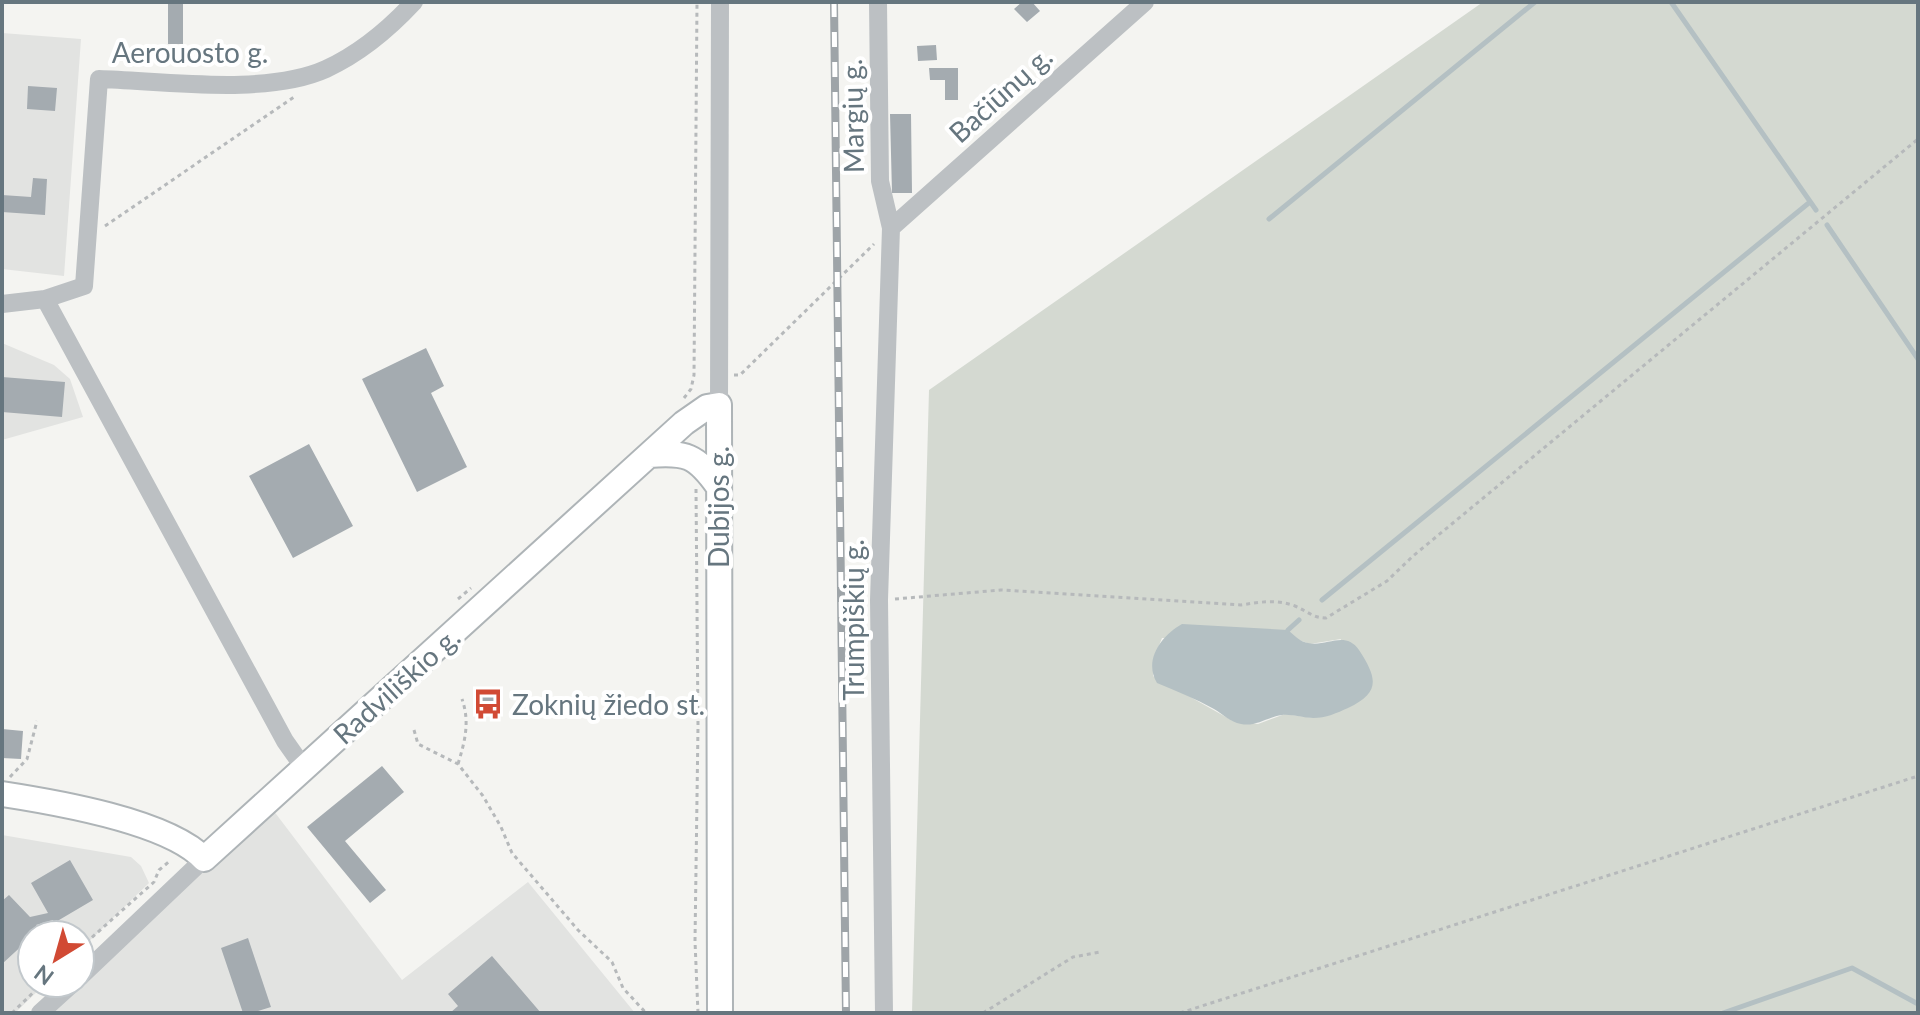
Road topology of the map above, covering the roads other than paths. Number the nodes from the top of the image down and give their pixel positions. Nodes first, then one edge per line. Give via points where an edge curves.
1 (414, 2) edge
2 (720, 2) edge
3 (878, 2) edge
4 (1145, 2) edge
5 (891, 228) junction
6 (45, 299) junction
7 (2, 304) edge
8 (719, 405) junction
9 (649, 455) junction
10 (718, 486) junction
11 (304, 768) junction
12 (2, 794) edge
13 (196, 852) junction
14 (96, 960) edge
15 (55, 999) edge
16 (40, 1013) edge
17 (720, 1013) edge
18 (884, 1013) edge

1 - 6 street, Aerouosto g. via 373,42 323,70 250,84 99,79 84,286
2 - 8 street, Dubijos g.
3 - 5 street, Margių g. via 880,181
4 - 5 street, Bačiūnų g.
5 - 18 street, Trumpiškių g. via 879,600
6 - 7 street
6 - 11 street
8 - 9 main road, Radviliškio g. via 684,423
8 - 10 main road, Dubijos g.
9 - 10 main road via 675,453 696,460
9 - 11 main road, Radviliškio g.
10 - 17 main road, Dubijos g.
11 - 13 main road, Radviliškio g.
12 - 13 main road via 110,817
13 - 14 street, Radviliškio g.
15 - 16 street

